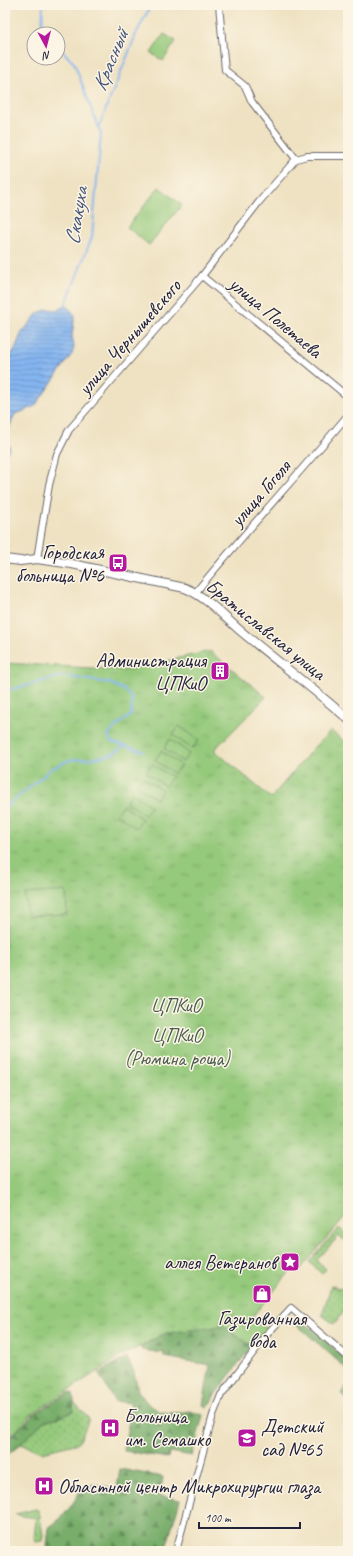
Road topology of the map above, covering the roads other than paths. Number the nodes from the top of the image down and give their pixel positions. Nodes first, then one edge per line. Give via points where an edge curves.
1 (219, 5) edge
2 (348, 156) edge
3 (296, 159) junction
4 (202, 276) junction
5 (348, 398) edge
6 (348, 416) edge
7 (5, 559) edge
8 (37, 559) junction
9 (196, 592) junction
10 (348, 719) edge
11 (348, 1358) edge
12 (176, 1551) edge

1 - 3 street via 225,70 245,86 252,102
2 - 3 street via 307,156
3 - 4 street, улица Чернышевского
4 - 5 street, улица Полетаева
4 - 8 street, улица Чернышевского via 69,430 57,454 49,485
6 - 9 street, улица Гоголя
7 - 8 street, Братиславская улица
8 - 9 street, Братиславская улица via 106,570
9 - 10 street, Братиславская улица
11 - 12 street via 291,1308 269,1332 221,1396 212,1415

